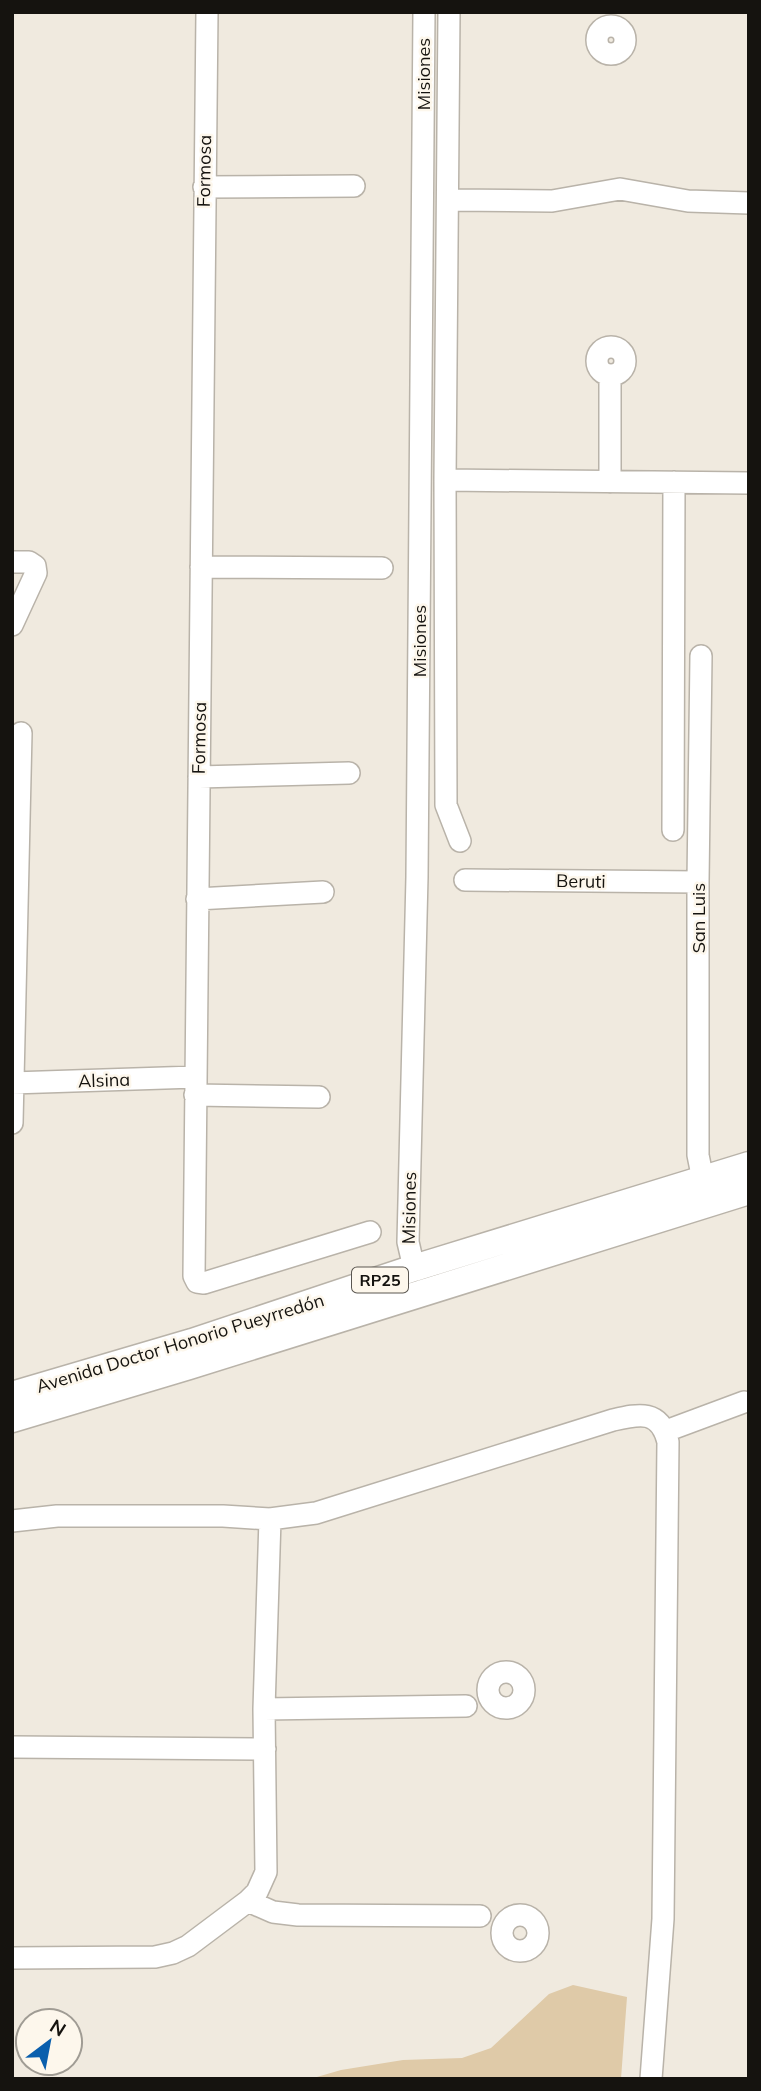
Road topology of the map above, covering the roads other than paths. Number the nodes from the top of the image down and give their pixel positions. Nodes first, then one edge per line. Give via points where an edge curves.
1 (207, 12) edge
2 (424, 12) edge
3 (449, 12) edge
4 (354, 186) dead end
5 (204, 187) junction
6 (449, 200) junction
7 (749, 203) edge
8 (610, 375) dead end
9 (445, 480) junction
10 (610, 482) junction
11 (674, 482) junction
12 (749, 483) edge
13 (12, 562) edge
14 (201, 567) junction
15 (382, 568) dead end
16 (12, 625) edge
17 (701, 656) dead end
18 (21, 733) dead end
19 (349, 773) dead end
20 (199, 776) junction
21 (673, 830) dead end
22 (460, 841) dead end
23 (464, 880) dead end
24 (698, 882) junction
25 (323, 891) dead end
26 (197, 899) junction
27 (13, 1083) edge
28 (195, 1086) junction
29 (319, 1097) dead end
30 (12, 1124) edge
31 (749, 1165) edge
32 (703, 1180) junction
33 (749, 1191) edge
34 (370, 1232) dead end
35 (414, 1268) junction
36 (12, 1395) edge
37 (744, 1402) dead end
38 (12, 1419) edge
39 (666, 1431) junction
40 (270, 1519) junction
41 (12, 1521) edge
42 (487, 1690) junction
43 (466, 1706) junction
44 (502, 1708) junction
45 (264, 1709) junction
46 (12, 1747) edge
47 (265, 1749) junction
48 (248, 1901) junction
49 (515, 1915) junction
50 (480, 1916) junction
51 (501, 1933) junction
52 (12, 1958) edge
53 (652, 2079) edge

1 - 5 street, Formosa
2 - 35 street, Misiones via 417,877 408,1242
3 - 6 street
4 - 5 street
5 - 14 street, Formosa
6 - 7 street via 552,201 620,190 688,201
6 - 9 street
8 - 10 street
9 - 10 street
9 - 22 street via 446,805
10 - 11 street
11 - 12 street
11 - 21 street
13 - 16 street via 29,562 36,573
14 - 15 street
14 - 20 street, Formosa
17 - 24 street, San Luis
18 - 27 street
19 - 20 street
20 - 26 street, Formosa
23 - 24 street, Beruti
24 - 32 street, San Luis via 698,1155
25 - 26 street
26 - 28 street, Formosa
27 - 28 street, Alsina
27 - 30 street
28 - 29 street, Alsina
28 - 34 street, Formosa via 197,1282
31 - 32 main road, Avenida Doctor Honorio Pueyrredón / RP25
32 - 35 main road, Avenida Doctor Honorio Pueyrredón / RP25
33 - 38 main road, Avenida Doctor Honorio Pueyrredón / RP25
35 - 36 main road, Avenida Doctor Honorio Pueyrredón / RP25 via 192,1342
37 - 39 street
39 - 40 street via 651,1417 638,1414 316,1513
39 - 53 street via 663,1919
40 - 41 street via 57,1516
40 - 45 street
42 - 43 street
42 - 44 street via 491,1702
42 - 44 street via 491,1679 502,1672 514,1673 522,1681 523,1699 514,1707
43 - 44 street
43 - 45 street
45 - 47 street
46 - 47 street
47 - 48 street via 266,1872
48 - 50 street via 274,1912 298,1915
48 - 52 street via 173,1953
49 - 50 street
49 - 51 street via 505,1922
49 - 51 street via 527,1916 536,1925 538,1937 532,1947 521,1952 510,1949
50 - 51 street

